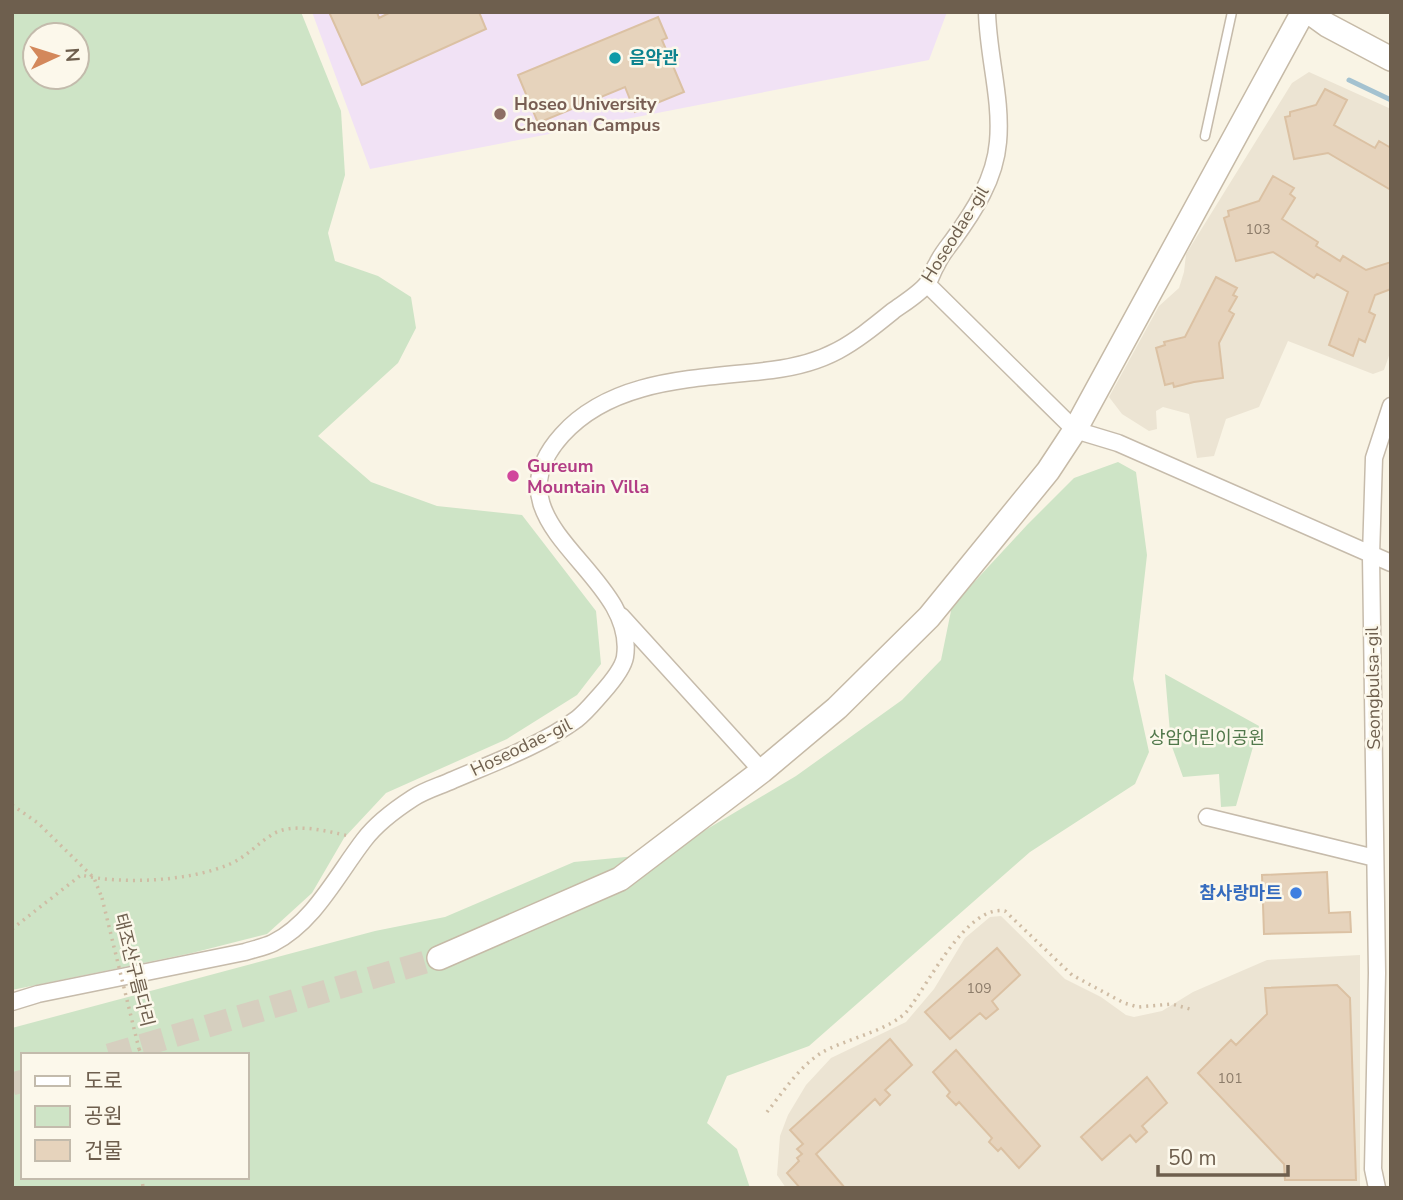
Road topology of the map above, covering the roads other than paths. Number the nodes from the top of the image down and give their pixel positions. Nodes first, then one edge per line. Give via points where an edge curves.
1 (987, 12) edge
2 (1232, 12) edge
3 (1303, 12) edge
4 (1309, 12) edge
5 (1391, 59) edge
6 (1205, 136) dead end
7 (927, 284) junction
8 (1391, 406) edge
9 (1076, 430) junction
10 (1371, 556) junction
11 (1391, 564) edge
12 (619, 614) junction
13 (762, 771) junction
14 (1207, 817) dead end
15 (1375, 858) junction
16 (439, 958) tunnel mouth
17 (12, 1002) edge
18 (1377, 1188) edge

1 - 7 street, Hoseodae-gil via 999,116 992,173 974,211
2 - 6 lane
3 - 9 street
4 - 5 street
7 - 9 street
7 - 12 street, Hoseodae-gil via 853,344 827,358 802,366 651,385 583,415 562,435 545,458 538,495 557,535
8 - 10 street, Seongbulsa-gil via 1374,458
9 - 10 street via 1118,443
9 - 13 street via 929,617 837,708
10 - 11 street
10 - 15 street, Seongbulsa-gil
12 - 13 street
12 - 17 street, Hoseodae-gil via 625,660 580,718 538,743 414,797 382,821 315,907 273,943
13 - 16 street via 620,879
14 - 15 street
15 - 18 street, Seongbulsa-gil via 1373,1169

